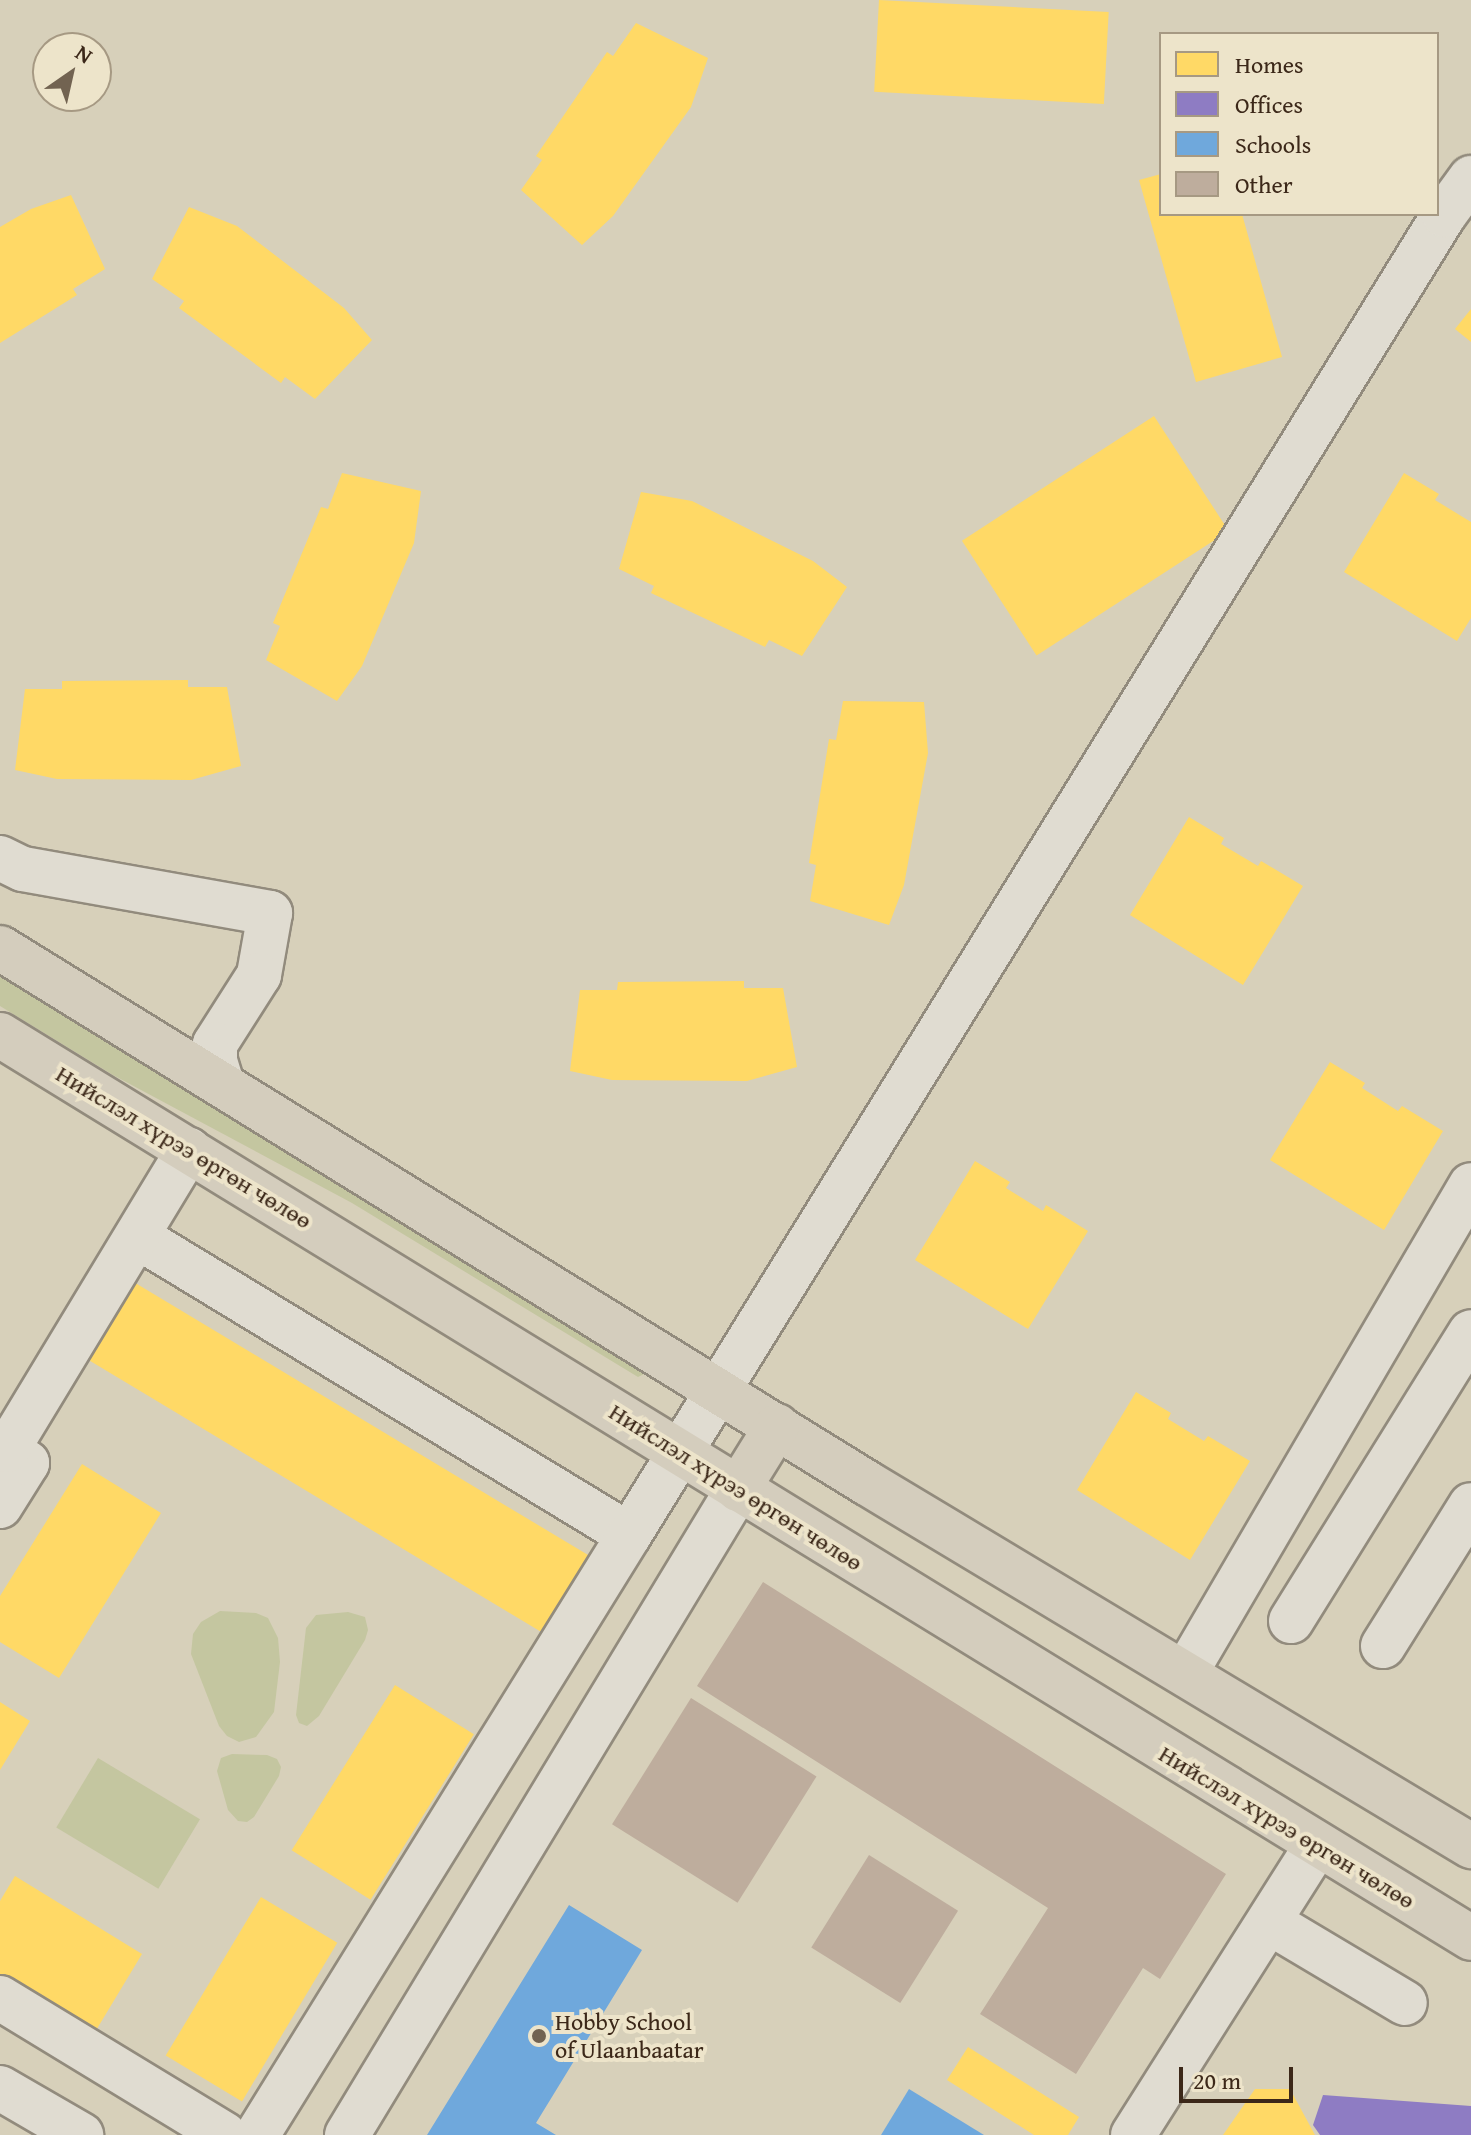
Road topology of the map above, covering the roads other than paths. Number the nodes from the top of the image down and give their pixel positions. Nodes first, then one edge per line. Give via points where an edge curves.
1 (1471, 178) edge
2 (0, 858) edge
3 (0, 948) edge
4 (0, 1035) edge
5 (222, 1084) junction
6 (189, 1150) junction
7 (1471, 1185) edge
8 (138, 1237) junction
9 (1471, 1332) edge
10 (720, 1389) junction
11 (777, 1426) junction
12 (681, 1452) junction
13 (738, 1489) junction
14 (1471, 1505) edge
15 (0, 1506) edge
16 (629, 1535) junction
17 (1291, 1621) dead end
18 (1383, 1646) dead end
19 (1186, 1672) junction
20 (1317, 1845) junction
21 (1471, 1846) edge
22 (1269, 1922) junction
23 (1471, 1938) edge
24 (0, 1998) edge
25 (1405, 2003) dead end
26 (0, 2088) edge
27 (81, 2135) edge
28 (225, 2135) edge
29 (257, 2135) edge
30 (347, 2135) edge
31 (1133, 2135) edge

1 - 10 street
2 - 5 street via 23,869 270,913 259,975 215,1044
3 - 5 main road
4 - 6 main road, Нийслэл хүрээ өргөн чөлөө
5 - 10 main road
6 - 8 street
6 - 12 main road, Нийслэл хүрээ өргөн чөлөө
7 - 19 street
8 - 15 street via 7,1450 27,1463
8 - 16 street
9 - 17 street
10 - 11 main road
10 - 12 street
11 - 13 main road
11 - 19 main road
12 - 13 main road, Нийслэл хүрээ өргөн чөлөө
12 - 16 street
13 - 20 main road, Нийслэл хүрээ өргөн чөлөө
13 - 30 street
14 - 18 street
16 - 29 street
19 - 21 main road
20 - 22 street
20 - 23 main road, Нийслэл хүрээ өргөн чөлөө
22 - 25 street
22 - 31 street
24 - 28 street
26 - 27 street

